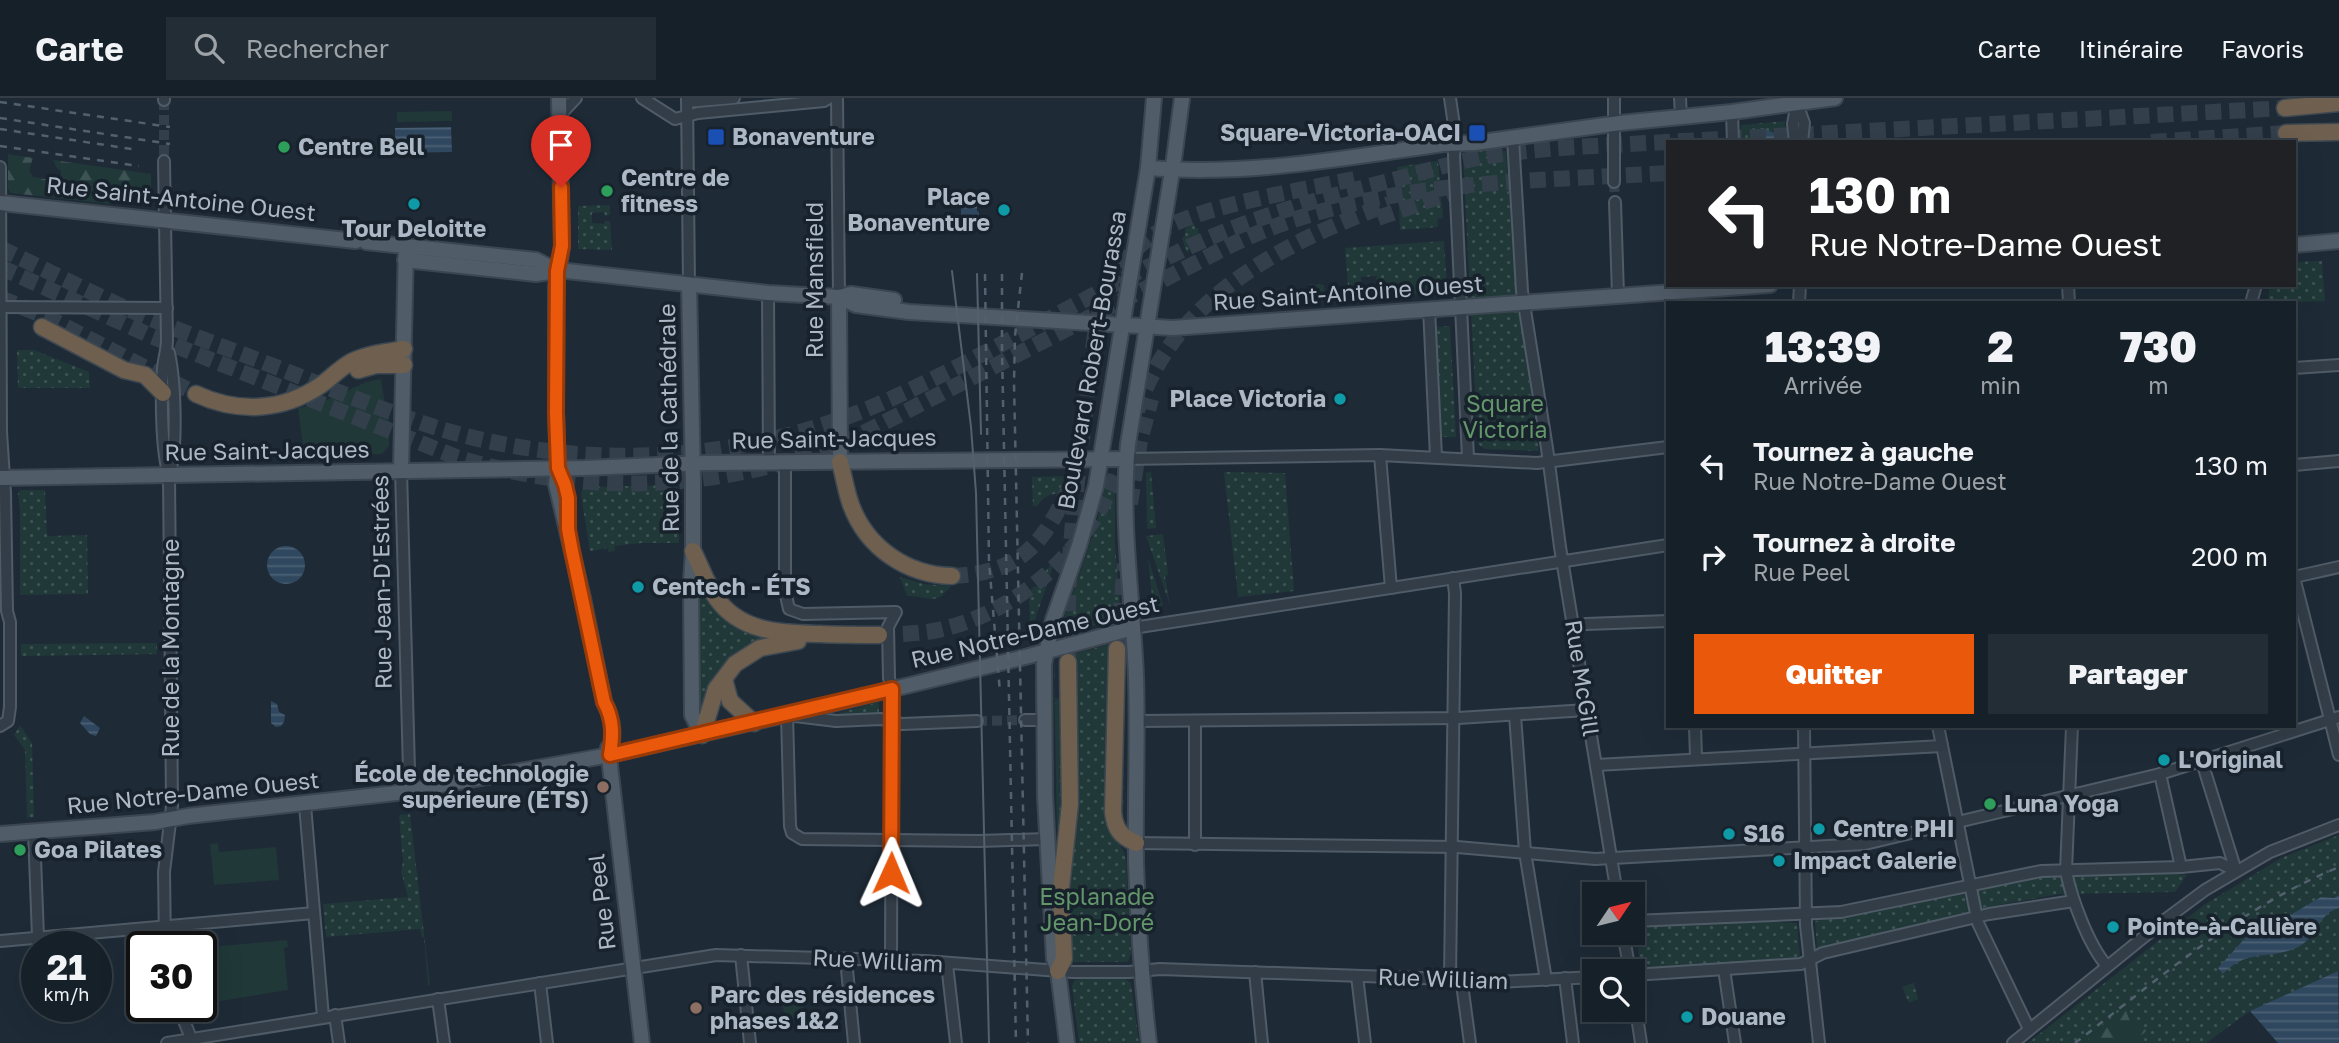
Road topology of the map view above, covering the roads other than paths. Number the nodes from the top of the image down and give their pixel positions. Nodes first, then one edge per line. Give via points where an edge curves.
1 (551, 98) edge
2 (559, 98) edge
3 (576, 98) edge
4 (642, 98) edge
5 (734, 98) edge
6 (829, 98) edge
7 (837, 98) edge
8 (1154, 98) edge
9 (1182, 98) edge
10 (1450, 98) edge
11 (1614, 98) edge
12 (1680, 98) edge
13 (1835, 98) edge
14 (687, 100) edge
15 (1796, 101) edge
16 (2339, 103) edge
17 (2285, 108) tunnel mouth
18 (1732, 113) junction
19 (559, 116) junction
20 (687, 116) junction
21 (1681, 117) junction
22 (1614, 124) junction
23 (2339, 132) edge
24 (2286, 133) tunnel mouth
25 (1513, 138) junction
26 (1733, 140) edge
27 (1795, 140) edge
28 (1802, 140) edge
29 (1455, 144) junction
30 (164, 161) tunnel mouth
31 (0, 167) edge
32 (1148, 168) junction
33 (1172, 170) junction
34 (1614, 182) tunnel mouth
35 (0, 202) edge
36 (1615, 202) tunnel mouth
37 (166, 220) junction
38 (2339, 241) edge
39 (2296, 245) edge
40 (406, 253) junction
41 (557, 271) junction
42 (689, 285) junction
43 (1725, 287) edge
44 (768, 293) junction
45 (1618, 295) junction
46 (839, 297) junction
47 (1524, 302) junction
48 (1462, 306) junction
49 (1, 307) edge
50 (167, 308) junction
51 (1429, 308) junction
52 (1122, 325) junction
53 (42, 327) dead end
54 (1146, 327) junction
55 (167, 346) junction
56 (404, 357) junction
57 (2339, 365) edge
58 (2296, 368) edge
59 (163, 393) junction
60 (196, 394) tunnel mouth
61 (1666, 447) edge
62 (1380, 455) junction
63 (1436, 457) junction
64 (1468, 458) junction
65 (1100, 459) junction
66 (1126, 459) junction
67 (1549, 461) junction
68 (2339, 461) edge
69 (769, 463) junction
70 (785, 463) junction
71 (840, 463) junction
72 (693, 464) junction
73 (2296, 465) edge
74 (558, 468) junction
75 (401, 470) junction
76 (169, 475) junction
77 (2, 478) edge
78 (1666, 545) edge
79 (693, 551) junction
80 (1562, 561) junction
81 (2339, 567) edge
82 (952, 576) tunnel mouth
83 (2296, 577) edge
84 (1453, 578) junction
85 (2296, 584) edge
86 (1391, 588) junction
87 (3, 611) edge
88 (1666, 621) edge
89 (1573, 627) junction
90 (1133, 628) junction
91 (862, 635) junction
92 (879, 635) tunnel mouth
93 (1117, 649) tunnel mouth
94 (1046, 651) junction
95 (1068, 662) tunnel mouth
96 (724, 679) junction
97 (892, 689) junction
98 (1587, 710) junction
99 (787, 715) junction
100 (1515, 715) junction
101 (1453, 718) junction
102 (2334, 719) edge
103 (1025, 720) tunnel mouth
104 (1044, 720) junction
105 (892, 721) junction
106 (1137, 721) junction
107 (1195, 721) junction
108 (977, 722) tunnel mouth
109 (754, 723) junction
110 (4, 724) edge
111 (1695, 728) edge
112 (1804, 728) edge
113 (1938, 728) edge
114 (2072, 728) edge
115 (702, 735) junction
116 (1942, 746) junction
117 (1805, 753) junction
118 (610, 755) junction
119 (2339, 755) edge
120 (1696, 758) junction
121 (2202, 762) junction
122 (1596, 765) junction
123 (2160, 774) junction
124 (412, 790) junction
125 (2068, 795) junction
126 (305, 805) junction
127 (171, 820) junction
128 (1958, 822) junction
129 (2339, 825) edge
130 (34, 831) junction
131 (0, 834) edge
132 (1047, 839) junction
133 (892, 840) junction
134 (1136, 843) junction
135 (1195, 845) junction
136 (1806, 846) junction
137 (1451, 847) junction
138 (1525, 852) junction
139 (1611, 858) junction
140 (2181, 867) junction
141 (2066, 871) junction
142 (2236, 871) junction
143 (1615, 882) edge
144 (1972, 886) junction
145 (2074, 901) junction
146 (314, 913) junction
147 (1806, 915) junction
148 (1976, 916) junction
149 (1645, 921) edge
150 (164, 927) junction
151 (38, 931) edge
152 (112, 931) edge
153 (164, 931) edge
154 (21, 939) edge
155 (0, 941) edge
156 (741, 955) junction
157 (846, 959) junction
158 (891, 960) junction
159 (1810, 960) junction
160 (947, 964) junction
161 (2107, 967) junction
162 (633, 968) junction
163 (1724, 969) junction
164 (1141, 970) junction
165 (1058, 971) junction
166 (1255, 972) junction
167 (1645, 972) edge
168 (1357, 976) junction
169 (1582, 977) edge
170 (1565, 978) junction
171 (1450, 979) junction
172 (1546, 980) junction
173 (540, 983) junction
174 (1462, 984) junction
175 (439, 999) junction
176 (335, 1015) junction
177 (323, 1017) junction
178 (184, 1022) edge
179 (1638, 1022) edge
180 (2029, 1029) junction
181 (192, 1041) edge
182 (167, 1043) edge
183 (339, 1043) edge
184 (444, 1043) edge
185 (547, 1043) edge
186 (642, 1043) edge
187 (750, 1043) edge
188 (853, 1043) edge
189 (957, 1043) edge
190 (1067, 1043) edge
191 (1149, 1043) edge
192 (1262, 1043) edge
193 (1365, 1043) edge
194 (1469, 1043) edge
195 (1573, 1043) edge
196 (1642, 1043) edge
197 (1735, 1043) edge
198 (1819, 1043) edge
199 (2013, 1043) edge

1 - 41 main road, Rue Peel
2 - 19 main road, Rue Peel
3 - 19 street
4 - 20 street via 670,118
5 - 14 street
6 - 20 street
7 - 46 street, Rue Mansfield
8 - 32 main road, Boulevard Robert-Bourassa
9 - 33 main road, Boulevard Robert-Bourassa
10 - 29 street
11 - 22 street
12 - 21 street
13 - 15 main road
14 - 20 street, Rue de la Cathédrale
15 - 18 main road
15 - 27 street
15 - 28 street via 1804,123
16 - 17 highway
18 - 21 main road
18 - 26 street
19 - 41 main road, Rue Peel via 562,246
20 - 42 street, Rue de la Cathédrale
21 - 22 main road
22 - 25 main road
22 - 34 street
23 - 24 highway
25 - 29 main road
25 - 47 street, Rue McGill
29 - 33 main road via 1259,169
29 - 48 street
30 - 37 street, Rue de la Montagne
31 - 35 street
32 - 33 main road
32 - 52 main road, Boulevard Robert-Bourassa
33 - 54 main road, Boulevard Robert-Bourassa
35 - 37 main road, Rue Saint-Antoine Ouest
35 - 49 street
36 - 45 street
37 - 40 main road, Rue Saint-Antoine Ouest via 361,241
37 - 50 street, Rue de la Montagne
38 - 39 main road
40 - 41 main road, Rue Saint-Antoine Ouest via 536,274
40 - 56 main road, Rue Jean-D'Estrées
41 - 42 main road, Rue Saint-Antoine Ouest
41 - 74 main road, Rue Peel
42 - 44 main road, Rue Saint-Antoine Ouest
42 - 72 main road, Rue de la Cathédrale
43 - 45 main road, Rue Saint-Antoine Ouest
44 - 46 main road, Rue Saint-Antoine Ouest
44 - 69 street
45 - 47 main road, Rue Saint-Antoine Ouest
46 - 52 main road, Rue Saint-Antoine Ouest via 856,305
46 - 71 main road, Rue Mansfield
47 - 48 main road, Rue Saint-Antoine Ouest
47 - 67 street, Rue McGill
48 - 51 main road, Rue Saint-Antoine Ouest
48 - 64 street
49 - 50 street
49 - 77 street
50 - 55 street, Rue de la Montagne
51 - 54 main road, Rue Saint-Antoine Ouest via 1208,327
51 - 63 street
52 - 54 main road, Rue Saint-Antoine Ouest
52 - 65 main road, Boulevard Robert-Bourassa
53 - 59 highway via 124,370 145,375
54 - 66 main road, Boulevard Robert-Bourassa
55 - 59 street, Rue de la Montagne
55 - 76 street, Rue de la Montagne via 173,369 174,460
56 - 60 highway via 357,360 296,399 264,407 223,404
56 - 75 main road, Rue Jean-D'Estrées
57 - 58 street
59 - 76 street, Rue de la Montagne via 164,457
61 - 67 street, Rue Saint-Jacques
62 - 63 street, Rue Saint-Jacques
62 - 66 street, Rue Saint-Jacques
62 - 86 street
63 - 64 street, Rue Saint-Jacques
64 - 67 street, Rue Saint-Jacques
65 - 66 main road, Rue Saint-Jacques
65 - 71 main road, Rue Saint-Jacques
65 - 94 main road, Boulevard Robert-Bourassa via 1087,520
66 - 90 main road, Boulevard Robert-Bourassa via 1124,525
67 - 80 street, Rue McGill
68 - 73 street
69 - 70 main road, Rue Saint-Jacques
69 - 72 main road, Rue Saint-Jacques
70 - 71 main road, Rue Saint-Jacques
70 - 97 street via 788,608 801,614 896,612 888,627
71 - 82 highway via 853,510 879,547 912,569
72 - 74 main road, Rue Saint-Jacques
72 - 79 main road, Rue de la Cathédrale
74 - 75 main road, Rue Saint-Jacques
74 - 118 main road, Rue Peel via 568,498 568,529 604,702
75 - 76 main road, Rue Saint-Jacques
75 - 124 street, Rue Jean-D'Estrées
76 - 77 main road, Rue Saint-Jacques
76 - 127 street, Rue de la Montagne
77 - 87 street
78 - 80 street, Rue Notre-Dame Ouest
79 - 91 highway via 716,599 744,623 769,632
79 - 115 main road, Rue de la Cathédrale via 692,715
80 - 84 street, Rue Notre-Dame Ouest
80 - 89 street, Rue McGill
81 - 83 street
84 - 86 street, Rue Notre-Dame Ouest
84 - 101 street
85 - 102 street
86 - 90 street, Rue Notre-Dame Ouest
87 - 110 street via 10,632 10,707
88 - 89 street
89 - 98 street, Rue McGill
90 - 94 main road, Rue Notre-Dame Ouest
90 - 106 main road, Boulevard Robert-Bourassa
91 - 92 highway
91 - 96 highway via 764,647 741,659
93 - 134 highway via 1112,809 1119,833
94 - 97 main road, Rue Notre-Dame Ouest
94 - 104 main road, Boulevard Robert-Bourassa
95 - 165 highway via 1070,804 1061,888 1063,960
96 - 109 highway via 730,701
96 - 115 highway via 716,689
97 - 99 main road, Rue Notre-Dame Ouest
97 - 105 street
98 - 100 street
98 - 122 street, Rue McGill
99 - 105 street
99 - 109 main road, Rue Notre-Dame Ouest
99 - 133 street via 794,836
100 - 101 street
100 - 138 street
101 - 107 street
101 - 137 street
102 - 119 street
102 - 121 street
103 - 104 street
104 - 132 main road, Boulevard Robert-Bourassa
105 - 108 street
105 - 133 street
106 - 107 street
106 - 134 main road, Boulevard Robert-Bourassa
107 - 135 street
109 - 115 main road, Rue Notre-Dame Ouest
111 - 120 street
112 - 117 street
113 - 116 street
114 - 125 street
115 - 118 main road, Rue Notre-Dame Ouest
116 - 117 street
116 - 128 street
117 - 120 street
117 - 136 street
118 - 124 main road, Rue Notre-Dame Ouest
118 - 162 main road, Rue Peel
120 - 122 street
121 - 123 street
121 - 142 street
122 - 139 street, Rue McGill
123 - 125 street
123 - 140 street
124 - 126 main road, Rue Notre-Dame Ouest
125 - 128 street
125 - 141 street
126 - 127 main road, Rue Notre-Dame Ouest
126 - 146 street
127 - 130 main road, Rue Notre-Dame Ouest
127 - 150 street, Rue de la Montagne via 164,872
128 - 136 street via 1865,844
128 - 144 street
129 - 142 street
130 - 131 main road, Rue Notre-Dame Ouest
130 - 151 street
132 - 133 street
132 - 165 main road, Boulevard Robert-Bourassa
133 - 158 street
134 - 135 street
134 - 164 main road, Boulevard Robert-Bourassa
135 - 137 street
136 - 139 street
136 - 147 street
137 - 138 street
137 - 171 street
138 - 139 street
138 - 172 street
139 - 143 street, Rue McGill
140 - 141 street
140 - 142 street via 2220,863
141 - 144 street via 2027,873
141 - 145 street
142 - 161 street via 2188,902
144 - 147 street
144 - 148 street
145 - 148 street
145 - 161 street
146 - 150 street
146 - 177 street
147 - 149 street
147 - 159 street
148 - 159 street
148 - 180 street
150 - 152 street
150 - 153 street, Rue de la Montagne
154 - 155 street
156 - 157 street, Rue William
156 - 162 street, Rue William
156 - 187 street
157 - 158 street, Rue William
157 - 188 street
158 - 160 street, Rue William
159 - 163 street
159 - 198 street
160 - 165 street, Rue William
160 - 189 street
161 - 180 street
162 - 173 street, Rue William
162 - 186 main road, Rue Peel
163 - 167 street
163 - 197 street
164 - 165 street, Rue William
164 - 166 street, Rue William
164 - 191 main road, Boulevard Robert-Bourassa
165 - 190 main road, Boulevard Robert-Bourassa
166 - 168 street, Rue William
166 - 192 street
168 - 171 street, Rue William
168 - 193 street
169 - 170 street, Rue William
170 - 172 street, Rue William
170 - 195 street
171 - 174 street, Rue William
172 - 174 street, Rue William
173 - 175 street, Rue William
173 - 185 street
174 - 194 street
175 - 176 street, Rue William
175 - 184 street
176 - 177 street, Rue William
176 - 183 street
177 - 181 street, Rue William
178 - 181 street
179 - 196 street
180 - 199 street
181 - 182 street, Rue William

